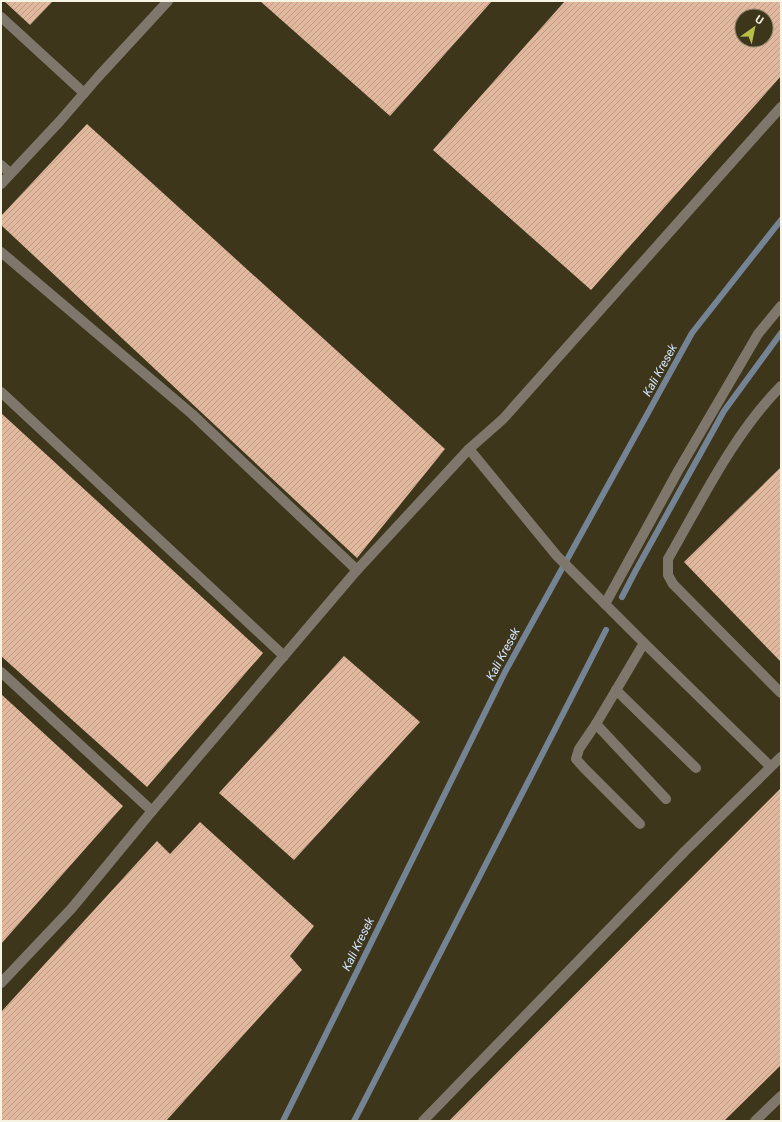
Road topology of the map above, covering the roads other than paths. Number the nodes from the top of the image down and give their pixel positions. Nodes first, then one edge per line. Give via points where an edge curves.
1 (168, 1) edge
2 (1, 17) edge
3 (84, 93) junction
4 (779, 114) edge
5 (1, 165) edge
6 (10, 173) junction
7 (1, 184) edge
8 (1, 252) edge
9 (781, 306) edge
10 (781, 386) edge
11 (1, 392) edge
12 (469, 449) junction
13 (357, 570) junction
14 (605, 604) junction
15 (644, 643) junction
16 (284, 656) junction
17 (1, 672) edge
18 (616, 690) junction
19 (781, 693) edge
20 (596, 724) junction
21 (781, 757) edge
22 (770, 766) junction
23 (696, 768) dead end
24 (666, 799) dead end
25 (152, 811) junction
26 (640, 824) dead end
27 (1, 983) edge
28 (781, 1096) edge
29 (423, 1121) edge
30 (755, 1121) edge

1 - 3 lane
2 - 3 lane
3 - 6 lane
4 - 12 lane via 502,419
5 - 6 lane
6 - 7 lane
8 - 13 lane via 192,414
9 - 14 lane via 758,334 678,471
10 - 19 lane via 768,399 728,454 668,559 668,575 673,584
11 - 16 lane
12 - 13 lane
12 - 14 lane via 557,556
13 - 16 lane
14 - 15 lane
15 - 18 lane
15 - 22 lane
16 - 25 lane
17 - 25 lane
18 - 20 lane
18 - 23 lane
20 - 24 lane
20 - 26 lane via 579,749 576,759
21 - 22 lane
22 - 29 lane
25 - 27 lane via 72,908
28 - 30 lane

